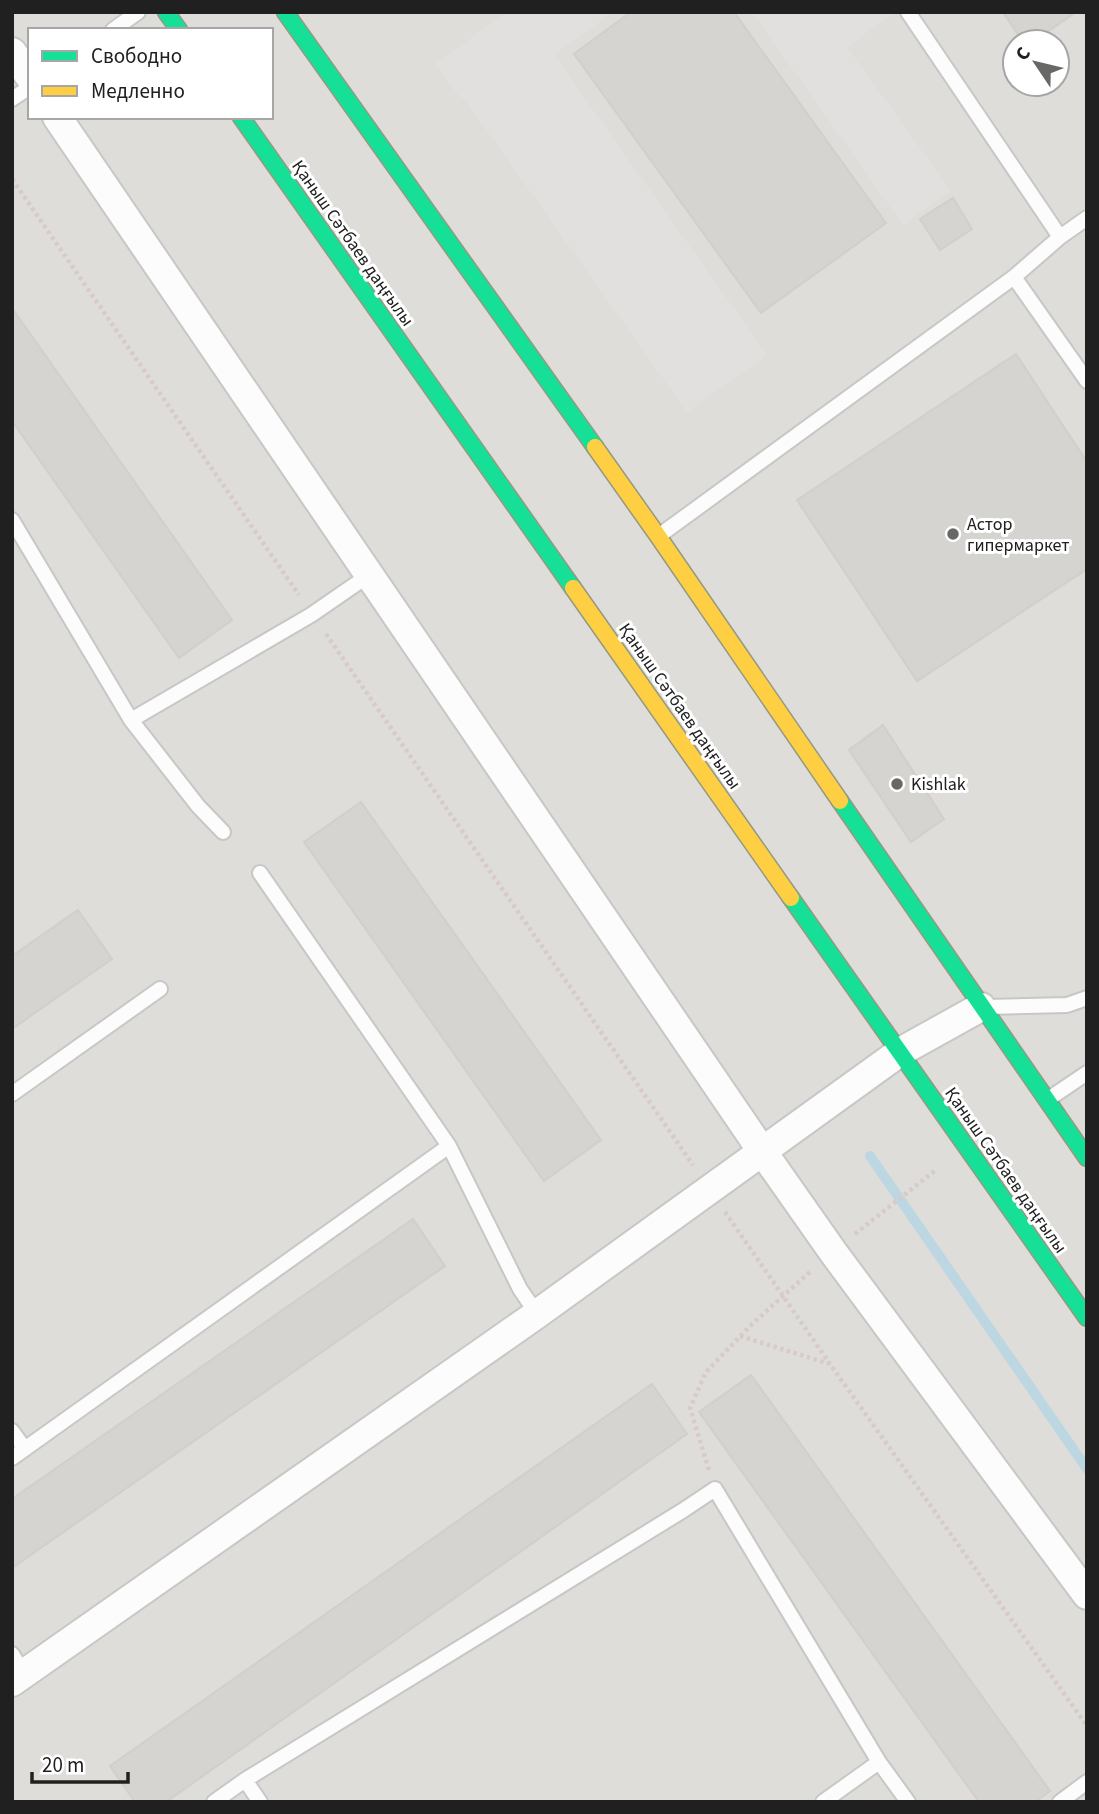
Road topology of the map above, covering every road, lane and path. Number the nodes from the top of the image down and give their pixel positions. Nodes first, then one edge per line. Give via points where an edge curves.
1 (138, 12) edge
2 (166, 12) edge
3 (285, 12) edge
4 (908, 12) edge
5 (116, 28) edge
6 (178, 28) edge
7 (12, 52) edge
8 (28, 74) edge
9 (28, 88) edge
10 (12, 99) edge
11 (58, 119) edge
12 (241, 119) edge
13 (12, 179) edge
14 (1087, 218) edge
15 (1060, 237) junction
16 (1014, 277) junction
17 (1087, 381) edge
18 (12, 520) edge
19 (659, 536) junction
20 (369, 575) junction
21 (306, 605) dead end
22 (322, 628) dead end
23 (131, 720) junction
24 (223, 832) dead end
25 (260, 873) dead end
26 (160, 989) dead end
27 (1087, 998) edge
28 (981, 1007) junction
29 (900, 1052) junction
30 (1087, 1073) edge
31 (12, 1094) edge
32 (1046, 1100) junction
33 (449, 1146) junction
34 (762, 1151) junction
35 (1087, 1158) edge
36 (695, 1169) dead end
37 (937, 1169) dead end
38 (719, 1203) dead end
39 (835, 1250) junction
40 (537, 1314) junction
41 (1087, 1318) edge
42 (740, 1336) junction
43 (830, 1364) junction
44 (12, 1431) edge
45 (18, 1453) edge
46 (715, 1489) junction
47 (1087, 1595) edge
48 (16, 1670) edge
49 (1087, 1726) edge
50 (879, 1762) junction
51 (246, 1780) junction
52 (1087, 1782) edge
53 (214, 1802) edge
54 (260, 1802) edge
55 (823, 1802) edge
56 (908, 1802) edge
57 (1060, 1802) edge

1 - 5 lane
2 - 6 main road
3 - 19 main road
4 - 15 lane
7 - 8 street
9 - 10 lane
11 - 20 street
12 - 29 main road, Қаныш Сәтбаев даңғылы
13 - 21 path
14 - 15 lane
15 - 16 lane
16 - 17 lane
16 - 19 lane
18 - 23 lane
19 - 28 main road
20 - 23 lane via 311,615
20 - 34 street
22 - 36 path
23 - 24 lane
25 - 33 lane
26 - 31 lane
27 - 28 lane via 1067,1005
28 - 29 street
28 - 32 main road
29 - 34 street
29 - 41 main road, Қаныш Сәтбаев даңғылы
30 - 32 lane
32 - 35 main road
33 - 40 lane
33 - 45 lane
34 - 39 street
34 - 40 street
37 - 39 path
38 - 43 path
39 - 42 path
39 - 47 street
40 - 48 street
42 - 43 path
42 - 46 path via 706,1372 690,1408
43 - 49 path
44 - 45 lane
46 - 50 lane
46 - 51 lane
50 - 55 lane
50 - 56 lane
51 - 53 lane
51 - 54 lane
52 - 57 lane

